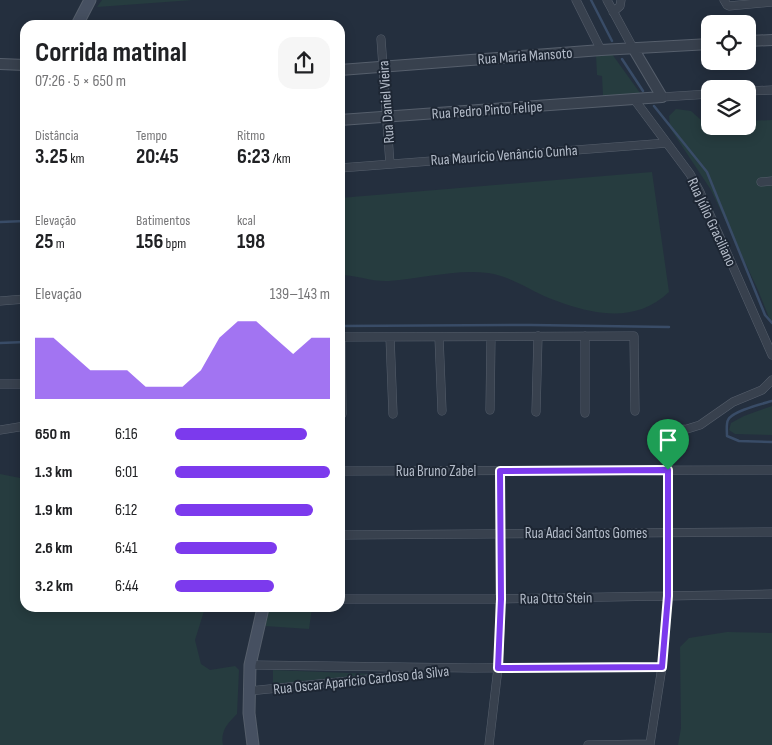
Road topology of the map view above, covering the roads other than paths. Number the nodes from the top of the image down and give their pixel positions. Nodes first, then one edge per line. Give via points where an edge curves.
1 (90, 0) edge
2 (576, 0) edge
3 (620, 0) edge
4 (626, 0) edge
5 (724, 0) edge
6 (610, 1) edge
7 (772, 2) edge
8 (613, 12) junction
9 (80, 20) edge
10 (382, 39) dead end
11 (772, 40) edge
12 (756, 41) edge
13 (701, 44) edge
14 (633, 48) junction
15 (601, 50) junction
16 (0, 64) edge
17 (20, 65) edge
18 (383, 67) junction
19 (345, 70) edge
20 (772, 90) edge
21 (756, 91) edge
22 (701, 95) edge
23 (662, 97) junction
24 (634, 99) junction
25 (387, 117) junction
26 (345, 120) edge
27 (667, 142) junction
28 (390, 164) junction
29 (345, 168) edge
30 (772, 181) edge
31 (761, 182) dead end
32 (20, 299) edge
33 (0, 301) edge
34 (538, 336) junction
35 (585, 336) junction
36 (345, 337) edge
37 (390, 337) junction
38 (439, 337) junction
39 (491, 337) junction
40 (772, 356) edge
41 (772, 380) edge
42 (0, 384) edge
43 (20, 384) edge
44 (490, 410) dead end
45 (442, 411) dead end
46 (635, 411) dead end
47 (536, 412) dead end
48 (585, 413) dead end
49 (393, 414) dead end
50 (20, 427) edge
51 (0, 430) edge
52 (668, 470) junction
53 (772, 470) edge
54 (345, 471) edge
55 (500, 471) junction
56 (772, 532) edge
57 (668, 533) junction
58 (500, 534) junction
59 (345, 535) edge
60 (772, 594) edge
61 (668, 596) junction
62 (345, 599) edge
63 (501, 599) junction
64 (262, 612) edge
65 (250, 665) junction
66 (662, 667) junction
67 (472, 668) junction
68 (498, 668) junction
69 (249, 691) junction
70 (650, 744) edge
71 (253, 745) edge
72 (489, 745) edge
73 (588, 745) edge

1 - 9 main road
2 - 15 street
3 - 4 street
3 - 8 street via 620,6
5 - 7 street via 729,6
6 - 8 street
8 - 14 street
10 - 18 street, Rua Daniel Vieira
11 - 12 street
13 - 14 street, Rua Maria Mansoto
14 - 15 street, Rua Maria Mansoto
14 - 23 street
15 - 18 street, Rua Maria Mansoto
16 - 17 street
18 - 19 street, Rua Maria Mansoto
18 - 25 street, Rua Daniel Vieira
20 - 21 street
22 - 23 street
23 - 24 street, Rua Pedro Pinto Felipe
24 - 25 street, Rua Pedro Pinto Felipe
24 - 27 street, Rua Júlio Graciliano
25 - 26 street, Rua Pedro Pinto Felipe
25 - 28 street, Rua Daniel Vieira
27 - 28 street, Rua Maurício Venâncio Cunha
27 - 40 street, Rua Júlio Graciliano via 700,192
28 - 29 street, Rua Maurício Venâncio Cunha
30 - 31 street
32 - 33 street
34 - 35 street
34 - 39 street
34 - 47 street
35 - 46 street via 634,336
35 - 48 street
36 - 37 street
37 - 38 street
37 - 49 street
38 - 39 street
38 - 45 street
39 - 44 street
41 - 52 street via 762,390 734,402 700,425 670,432
42 - 43 street
50 - 51 street
52 - 53 street, Rua Bruno Zabel
52 - 55 street, Rua Bruno Zabel
52 - 57 street
54 - 55 street, Rua Bruno Zabel
55 - 58 street
56 - 57 street, Rua Adaci Santos Gomes
57 - 58 street, Rua Adaci Santos Gomes
57 - 61 street
58 - 59 street, Rua Adaci Santos Gomes
58 - 63 street
60 - 61 street, Rua Otto Stein
61 - 63 street, Rua Otto Stein
61 - 66 street
62 - 63 street, Rua Otto Stein
63 - 68 street
64 - 65 main road
65 - 67 street, Rua Oscar Aparício Cardoso da Silva
65 - 69 main road
66 - 68 street, Rua Oscar Aparício Cardoso da Silva
66 - 70 street
67 - 68 street, Rua Oscar Aparício Cardoso da Silva
67 - 69 street, Rua Oscar Aparício Cardoso da Silva
68 - 72 street
69 - 71 main road
70 - 73 street

